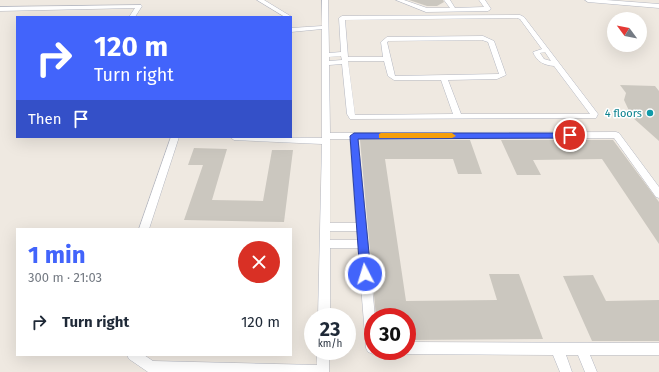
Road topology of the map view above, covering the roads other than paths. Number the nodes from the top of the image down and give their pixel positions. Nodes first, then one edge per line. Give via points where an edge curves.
1 (73, 0) edge
2 (260, 0) edge
3 (325, 0) edge
4 (399, 0) edge
5 (447, 0) edge
6 (482, 0) edge
7 (589, 0) edge
8 (659, 6) edge
9 (72, 7) junction
10 (0, 9) edge
11 (454, 10) junction
12 (133, 16) edge
13 (287, 16) edge
14 (292, 19) edge
15 (325, 27) junction
16 (305, 29) junction
17 (292, 30) edge
18 (547, 50) junction
19 (326, 59) junction
20 (387, 59) junction
21 (344, 60) junction
22 (557, 64) junction
23 (444, 78) junction
24 (458, 117) junction
25 (354, 136) junction
26 (175, 138) edge
27 (280, 138) edge
28 (326, 139) junction
29 (659, 194) edge
30 (324, 227) junction
31 (362, 227) junction
32 (144, 228) edge
33 (324, 244) junction
34 (363, 244) junction
35 (324, 308) edge
36 (369, 308) edge
37 (416, 348) edge
38 (556, 348) junction
39 (581, 348) junction
40 (659, 349) edge
41 (134, 356) edge
42 (323, 360) edge
43 (323, 372) edge
44 (566, 372) edge
45 (591, 372) edge

1 - 9 street
2 - 13 street
3 - 15 street
4 - 11 street via 426,10
5 - 11 street
6 - 11 street via 488,9
7 - 8 street
9 - 10 street
9 - 12 street via 139,6
14 - 16 street
15 - 16 street
15 - 19 street
16 - 17 street
18 - 21 street via 518,16 342,18
18 - 22 street
18 - 22 street via 536,52 539,59
19 - 21 street
19 - 28 street
20 - 21 street
20 - 23 street via 391,76 394,78
20 - 23 street via 384,42 387,40 483,38 491,41 503,75
21 - 24 street via 352,116
22 - 24 street via 594,112 594,116
23 - 24 street
25 - 28 street
25 - 29 street via 616,135
25 - 31 street
26 - 32 street
27 - 28 street
28 - 30 street
30 - 31 street
30 - 33 street
31 - 34 street
33 - 34 street
33 - 35 street
34 - 36 street
37 - 38 street
38 - 39 street
38 - 44 street
39 - 40 street
39 - 45 street
41 - 43 street via 150,367 158,368
42 - 43 street

